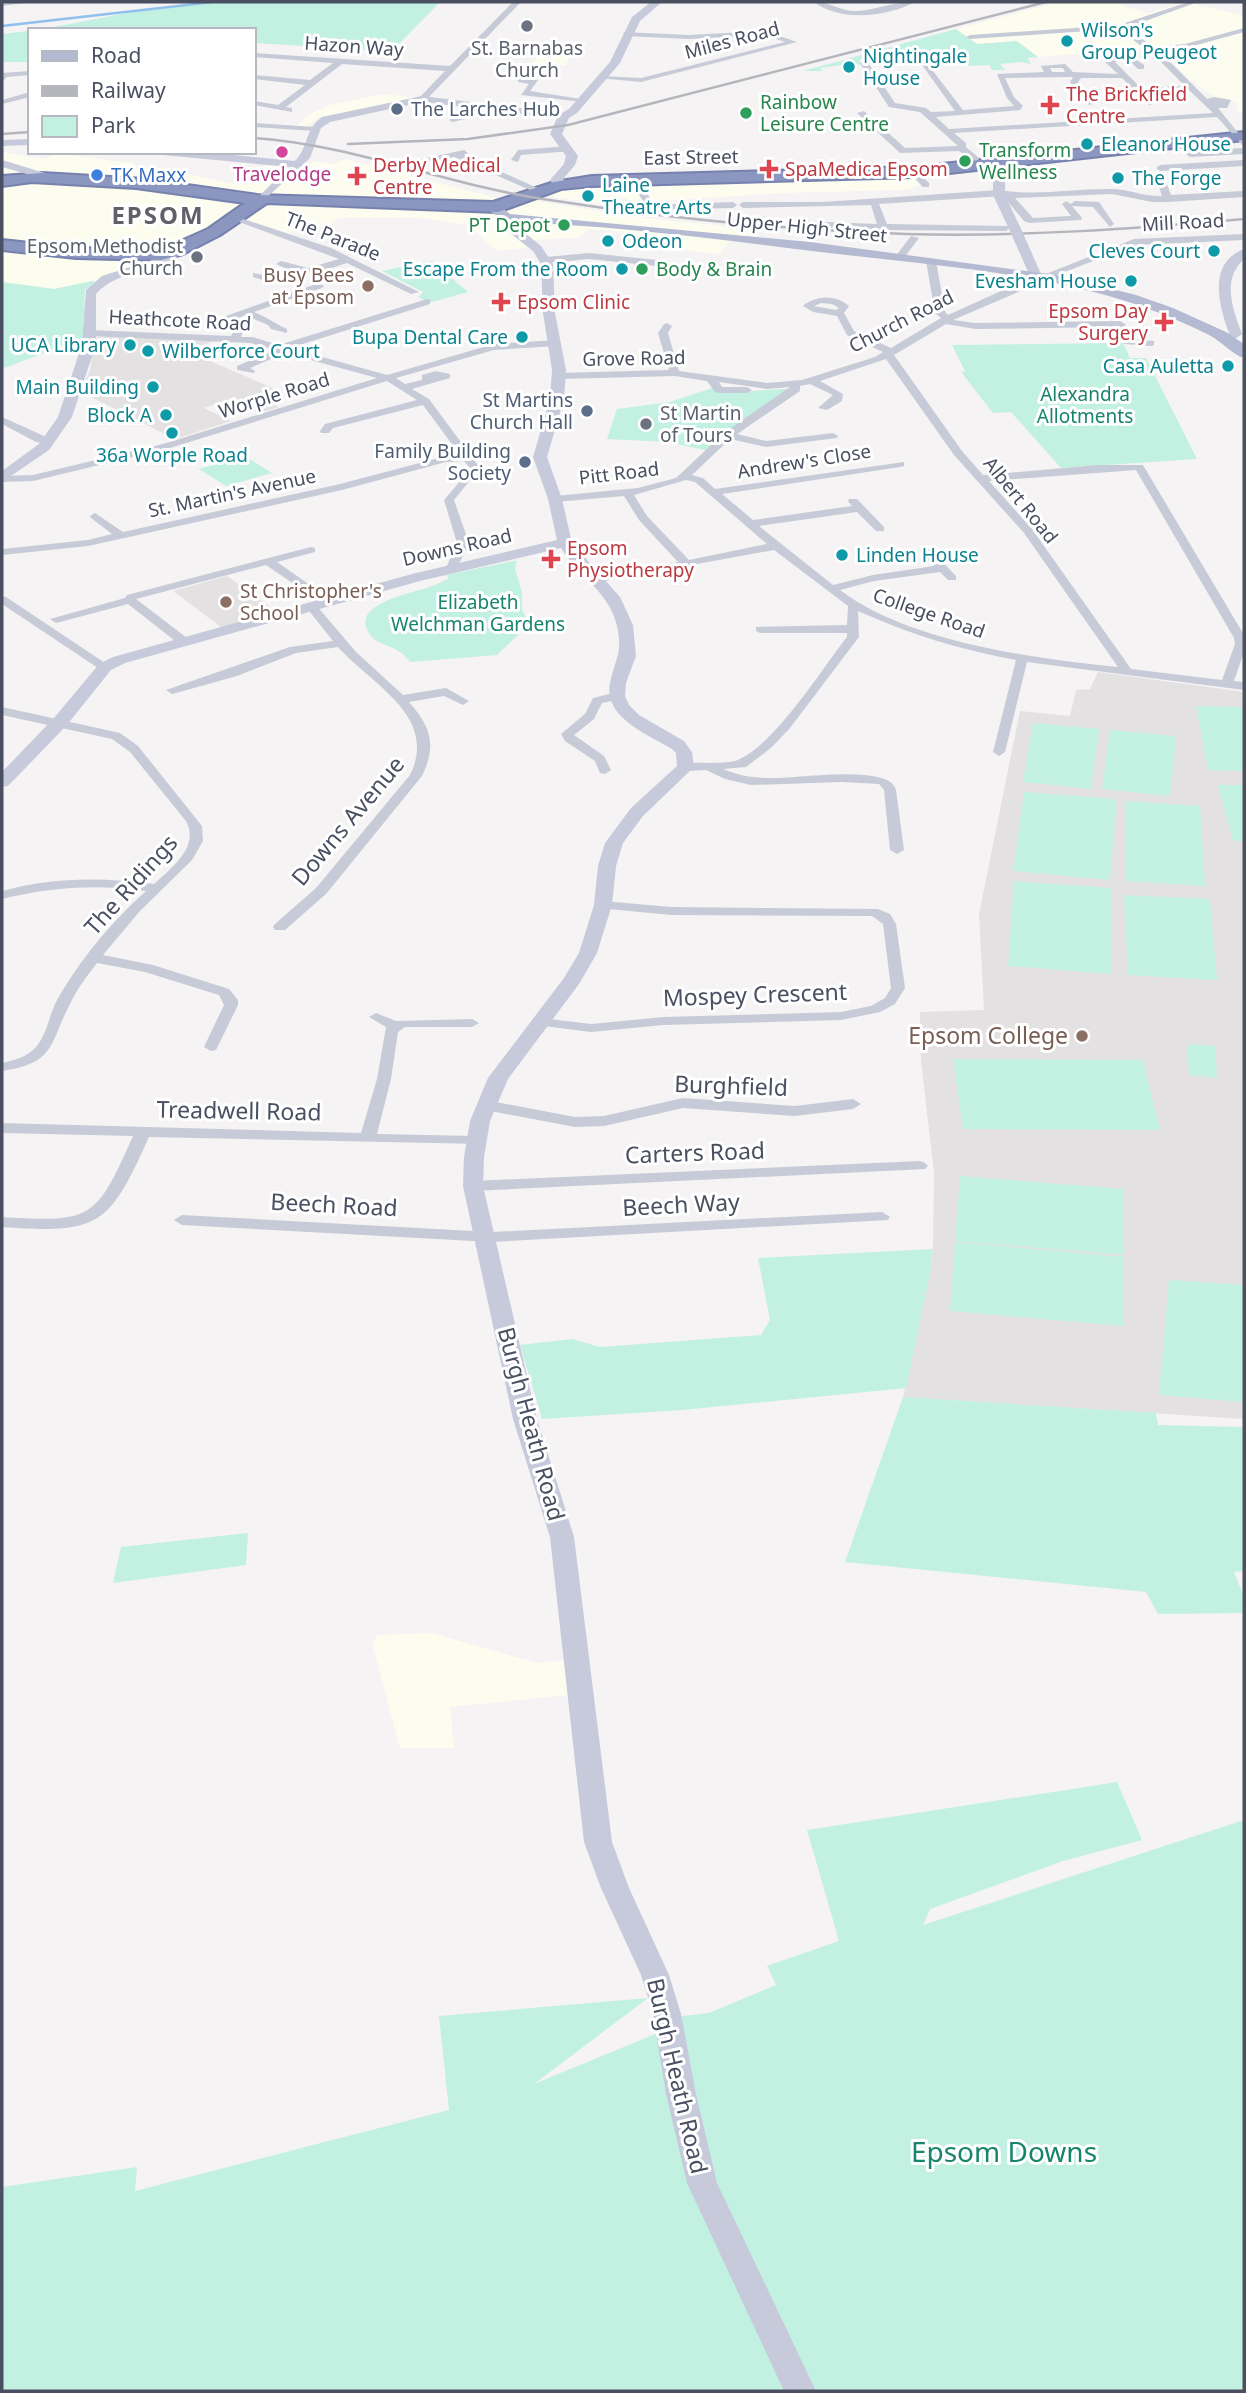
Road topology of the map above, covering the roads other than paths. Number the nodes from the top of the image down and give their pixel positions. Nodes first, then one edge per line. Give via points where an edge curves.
1 (28, 2) edge
2 (517, 2) edge
3 (657, 2) edge
4 (818, 2) edge
5 (911, 2) edge
6 (1194, 2) edge
7 (2, 4) edge
8 (1120, 27) junction
9 (1244, 30) edge
10 (626, 34) junction
11 (971, 37) dead end
12 (1151, 50) junction
13 (256, 55) edge
14 (919, 55) dead end
15 (342, 60) junction
16 (864, 63) dead end
17 (1141, 67) dead end
18 (453, 69) junction
19 (28, 73) edge
20 (1074, 75) junction
21 (1124, 76) junction
22 (256, 77) edge
23 (603, 78) junction
24 (2, 80) edge
25 (521, 80) dead end
26 (312, 83) junction
27 (1140, 90) junction
28 (1193, 91) junction
29 (28, 95) edge
30 (422, 99) junction
31 (583, 100) junction
32 (2, 102) edge
33 (1210, 102) junction
34 (256, 103) edge
35 (1092, 103) dead end
36 (1152, 103) dead end
37 (478, 105) junction
38 (281, 107) junction
39 (960, 112) junction
40 (861, 113) dead end
41 (930, 114) junction
42 (1218, 115) junction
43 (564, 116) junction
44 (453, 120) dead end
45 (256, 125) edge
46 (275, 127) junction
47 (315, 129) junction
48 (949, 131) junction
49 (1242, 137) edge
50 (28, 142) edge
51 (2, 143) edge
52 (961, 148) junction
53 (468, 149) dead end
54 (569, 149) junction
55 (1244, 151) edge
56 (921, 152) junction
57 (190, 154) edge
58 (208, 154) edge
59 (1190, 154) dead end
60 (456, 155) junction
61 (1227, 156) dead end
62 (515, 160) dead end
63 (416, 161) dead end
64 (297, 162) junction
65 (980, 162) junction
66 (2, 163) edge
67 (1239, 163) edge
68 (943, 170) junction
69 (20, 172) junction
70 (914, 172) junction
71 (632, 178) junction
72 (2, 180) edge
73 (561, 180) junction
74 (926, 185) dead end
75 (540, 191) junction
76 (1002, 194) junction
77 (1244, 194) edge
78 (1168, 199) junction
79 (261, 200) junction
80 (874, 202) junction
81 (1066, 204) junction
82 (1018, 206) junction
83 (503, 213) junction
84 (237, 218) junction
85 (806, 223) dead end
86 (1111, 225) dead end
87 (888, 227) junction
88 (1014, 232) junction
89 (1244, 237) edge
90 (914, 239) dead end
91 (2, 245) edge
92 (1244, 253) edge
93 (900, 257) junction
94 (348, 259) junction
95 (546, 260) junction
96 (142, 261) junction
97 (931, 261) junction
98 (657, 263) dead end
99 (281, 264) dead end
100 (297, 270) junction
101 (256, 275) dead end
102 (1040, 275) junction
103 (319, 286) dead end
104 (414, 292) dead end
105 (427, 302) dead end
106 (245, 312) junction
107 (837, 313) dead end
108 (945, 320) junction
109 (667, 326) dead end
110 (284, 331) dead end
111 (89, 333) junction
112 (845, 337) dead end
113 (857, 337) junction
114 (235, 339) junction
115 (1229, 339) junction
116 (555, 343) junction
117 (1151, 343) dead end
118 (283, 349) junction
119 (888, 353) junction
120 (1244, 353) edge
121 (250, 372) dead end
122 (364, 372) junction
123 (675, 373) junction
124 (559, 376) junction
125 (390, 378) junction
126 (813, 381) junction
127 (428, 382) dead end
128 (373, 383) junction
129 (795, 384) junction
130 (406, 387) junction
131 (327, 397) junction
132 (353, 399) dead end
133 (425, 401) junction
134 (823, 408) dead end
135 (2, 421) edge
136 (325, 431) dead end
137 (728, 435) junction
138 (833, 436) dead end
139 (49, 442) junction
140 (468, 457) junction
141 (900, 464) dead end
142 (687, 477) junction
143 (2, 478) edge
144 (983, 478) junction
145 (627, 492) junction
146 (714, 492) junction
147 (555, 499) junction
148 (95, 516) dead end
149 (751, 524) junction
150 (880, 529) dead end
151 (120, 535) junction
152 (565, 543) junction
153 (775, 546) junction
154 (311, 550) dead end
155 (926, 551) dead end
156 (2, 552) edge
157 (268, 561) junction
158 (687, 564) junction
159 (452, 568) junction
160 (942, 568) junction
161 (952, 578) dead end
162 (597, 581) junction
163 (832, 590) junction
164 (2, 598) edge
165 (130, 600) junction
166 (329, 603) junction
167 (855, 606) junction
168 (312, 607) junction
169 (56, 619) dead end
170 (760, 629) dead end
171 (854, 629) junction
172 (183, 641) junction
173 (341, 643) junction
174 (1022, 658) junction
175 (105, 667) junction
176 (1126, 670) junction
177 (1227, 684) junction
178 (1244, 686) edge
179 (172, 690) dead end
180 (617, 696) junction
181 (402, 699) junction
182 (463, 701) dead end
183 (2, 711) edge
184 (60, 722) junction
185 (999, 752) dead end
186 (686, 766) junction
187 (709, 767) junction
188 (606, 770) dead end
189 (2, 782) edge
190 (897, 850) dead end
191 (154, 888) junction
192 (2, 895) edge
193 (603, 905) junction
194 (280, 927) dead end
195 (94, 958) junction
196 (376, 1017) dead end
197 (541, 1022) junction
198 (472, 1023) dead end
199 (396, 1026) junction
200 (211, 1047) dead end
201 (2, 1067) edge
202 (853, 1104) dead end
203 (485, 1105) junction
204 (2, 1128) edge
205 (143, 1132) junction
206 (368, 1137) junction
207 (476, 1141) junction
208 (920, 1167) dead end
209 (473, 1186) junction
210 (883, 1217) dead end
211 (182, 1220) dead end
212 (2, 1222) edge
213 (483, 1236) junction
214 (800, 2391) edge

1 - 7 street
2 - 18 street
3 - 10 main road
4 - 5 street via 830,9 859,13
6 - 8 street
8 - 11 street
8 - 12 street
9 - 12 street
10 - 23 main road via 615,63
10 - 23 street, Miles Road via 765,33 793,42 641,80
12 - 28 street
13 - 15 street, Hazon Way
14 - 39 street
15 - 18 street, Hazon Way
15 - 26 street
16 - 41 street via 893,106
17 - 21 street via 1132,59 1108,60
18 - 30 street
19 - 24 street via 7,73
20 - 21 street
20 - 35 street via 1074,82
20 - 39 street via 1022,74 1026,81 1002,79 1019,106
21 - 27 street
22 - 26 street
23 - 31 main road
25 - 31 street via 535,82 524,93
26 - 38 street
27 - 28 street
27 - 36 street
28 - 33 street
29 - 32 street
30 - 37 main road
30 - 47 main road via 326,119
31 - 43 main road
33 - 42 street
33 - 49 street via 1224,106
34 - 38 street
37 - 43 main road
37 - 44 street
38 - 46 street via 290,113
39 - 41 street
40 - 56 street via 901,150
41 - 48 street
42 - 48 street
42 - 49 street
43 - 54 main road via 556,134
45 - 46 street
46 - 47 street
47 - 64 main road via 308,152
48 - 52 street
49 - 65 highway, East Street
50 - 51 main road
52 - 56 street
52 - 65 street
53 - 60 street via 472,151
54 - 62 street via 531,148 518,153
54 - 73 main road via 572,159
55 - 59 street
56 - 68 street
57 - 64 main road
58 - 64 main road
60 - 63 street
60 - 75 street
61 - 67 street
64 - 79 main road
65 - 68 highway, East Street
65 - 76 main road via 999,178
66 - 69 main road
67 - 78 street via 1160,173
68 - 70 highway, East Street
69 - 72 highway
69 - 79 highway
70 - 71 highway, East Street
70 - 74 street
71 - 73 highway, East Street
71 - 80 street via 649,206 656,209
73 - 75 highway, East Street
75 - 83 highway, East Street via 516,200
76 - 78 street via 1116,192 1140,199
76 - 80 street
76 - 82 street
76 - 88 main road
77 - 78 street
79 - 83 highway
79 - 83 highway
79 - 84 highway
80 - 87 street
81 - 82 street
81 - 82 street via 1078,218 1032,221
81 - 86 street via 1096,204
83 - 93 main road, Upper High Street
83 - 95 main road via 510,227
84 - 94 street, The Parade
84 - 96 highway via 172,252
85 - 87 street
87 - 88 street
88 - 102 main road
89 - 102 street, Mill Road via 1134,242
90 - 93 street
91 - 96 highway
92 - 115 main road via 1223,282 1225,307 1236,334
93 - 97 main road, Upper High Street
94 - 100 street via 313,272
94 - 104 street, The Parade
95 - 98 street via 589,256
95 - 116 main road
96 - 111 main road via 93,288
97 - 102 main road, Upper High Street
97 - 108 street
99 - 100 street
100 - 101 street via 269,279
102 - 108 street, Church Road
102 - 115 main road, Upper High Street via 1143,299
103 - 106 street
105 - 118 street
106 - 110 street
106 - 114 street via 228,320 237,330
107 - 113 street
108 - 117 street via 975,326 1120,324 1127,342
108 - 119 street, Church Road
109 - 123 street via 663,333
111 - 114 street, Heathcote Road
111 - 139 main road via 75,393
112 - 113 street
113 - 119 street
114 - 118 street, Heathcote Road
115 - 120 main road, Upper High Street
116 - 124 main road
116 - 125 street, Worple Road via 502,345
118 - 121 street via 241,368
118 - 122 street, Heathcote Road
119 - 126 street, Church Road
119 - 144 street, Albert Road via 948,439
122 - 125 street, Heathcote Road
122 - 128 street
123 - 124 street, Grove Road
123 - 129 street, Grove Road via 710,377 716,389 723,391
124 - 147 main road via 555,407 540,453
125 - 128 street, Worple Road
125 - 130 street, Heathcote Road
126 - 129 street, Church Road
126 - 134 street via 838,394 838,399
127 - 130 street
128 - 131 street, Worple Road
129 - 137 street via 796,389
130 - 133 street, Heathcote Road
131 - 132 street via 338,403
131 - 143 street, Worple Road via 80,468 33,478
133 - 136 street via 329,426
133 - 140 street, Heathcote Road
135 - 139 street
137 - 138 street via 774,444
137 - 142 street
139 - 143 main road
140 - 151 street, St. Martin's Avenue
140 - 159 street via 475,470 448,506 463,543
141 - 146 street, Andrew's Close
142 - 145 street, Pitt Road
142 - 146 street, College Road
144 - 176 street, Albert Road via 1028,531
144 - 177 street via 1139,467 1241,640
145 - 147 street, Pitt Road
145 - 158 street via 643,518
146 - 149 street, College Road
147 - 152 main road
148 - 151 street
149 - 150 street via 855,504
149 - 153 street, College Road
151 - 156 street, St. Martin's Avenue via 59,548
152 - 159 main road, Downs Road
152 - 162 main road
153 - 158 street
153 - 163 street, College Road
154 - 157 street
155 - 160 street
157 - 165 street
157 - 166 street
158 - 162 street
159 - 166 main road, Downs Road
160 - 161 street
160 - 163 street via 873,578
162 - 180 main road via 619,608 628,638
163 - 167 street, College Road
164 - 175 street
165 - 169 street
165 - 172 street
166 - 168 main road, Downs Road
167 - 171 street
167 - 174 street, College Road via 938,639
168 - 172 main road, Downs Road
168 - 173 street, Downs Avenue
170 - 171 street
171 - 187 street via 853,637 768,744 742,764
172 - 175 main road, Downs Road
173 - 179 street via 294,650
173 - 181 street, Downs Avenue
174 - 176 street, College Road
174 - 185 street
175 - 184 main road, Downs Road
176 - 177 street, College Road
177 - 178 street, College Road
180 - 186 main road via 633,719 678,746
180 - 188 street via 597,701 590,716 567,734
181 - 182 street via 446,692
181 - 194 street, Downs Avenue via 424,736 425,762 321,891
183 - 184 street
184 - 189 main road, Downs Road
184 - 191 street, The Ridings via 125,741 195,826 197,840 188,857
186 - 187 street
186 - 193 main road, Burgh Heath Road via 623,828 614,843
187 - 190 street via 729,777 755,781 883,781 889,785
191 - 192 street via 74,880
191 - 195 street, The Ridings
193 - 197 main road, Burgh Heath Road via 588,953
193 - 197 street, Mospey Crescent via 671,911 873,912 884,916 892,927 898,988 890,1001 875,1009 841,1016 591,1028
195 - 200 street via 148,968 224,992 231,1004
195 - 201 street, The Ridings via 62,1006 46,1044 30,1058
196 - 199 street
197 - 203 main road, Burgh Heath Road via 503,1069
198 - 199 street
199 - 206 street via 389,1034 384,1079
202 - 203 street, Burghfield via 795,1111 683,1102 604,1121 575,1122
203 - 207 main road, Burgh Heath Road
204 - 205 street, Treadwell Road
205 - 206 street, Treadwell Road
205 - 212 street via 111,1199 90,1217 63,1225
206 - 207 street, Treadwell Road
207 - 209 main road, Burgh Heath Road
208 - 209 street, Carters Road
209 - 213 main road, Burgh Heath Road
210 - 213 street, Beech Way
211 - 213 street, Beech Road
213 - 214 main road, Burgh Heath Road via 525,1419 562,1537 598,1842 667,2014 702,2183

